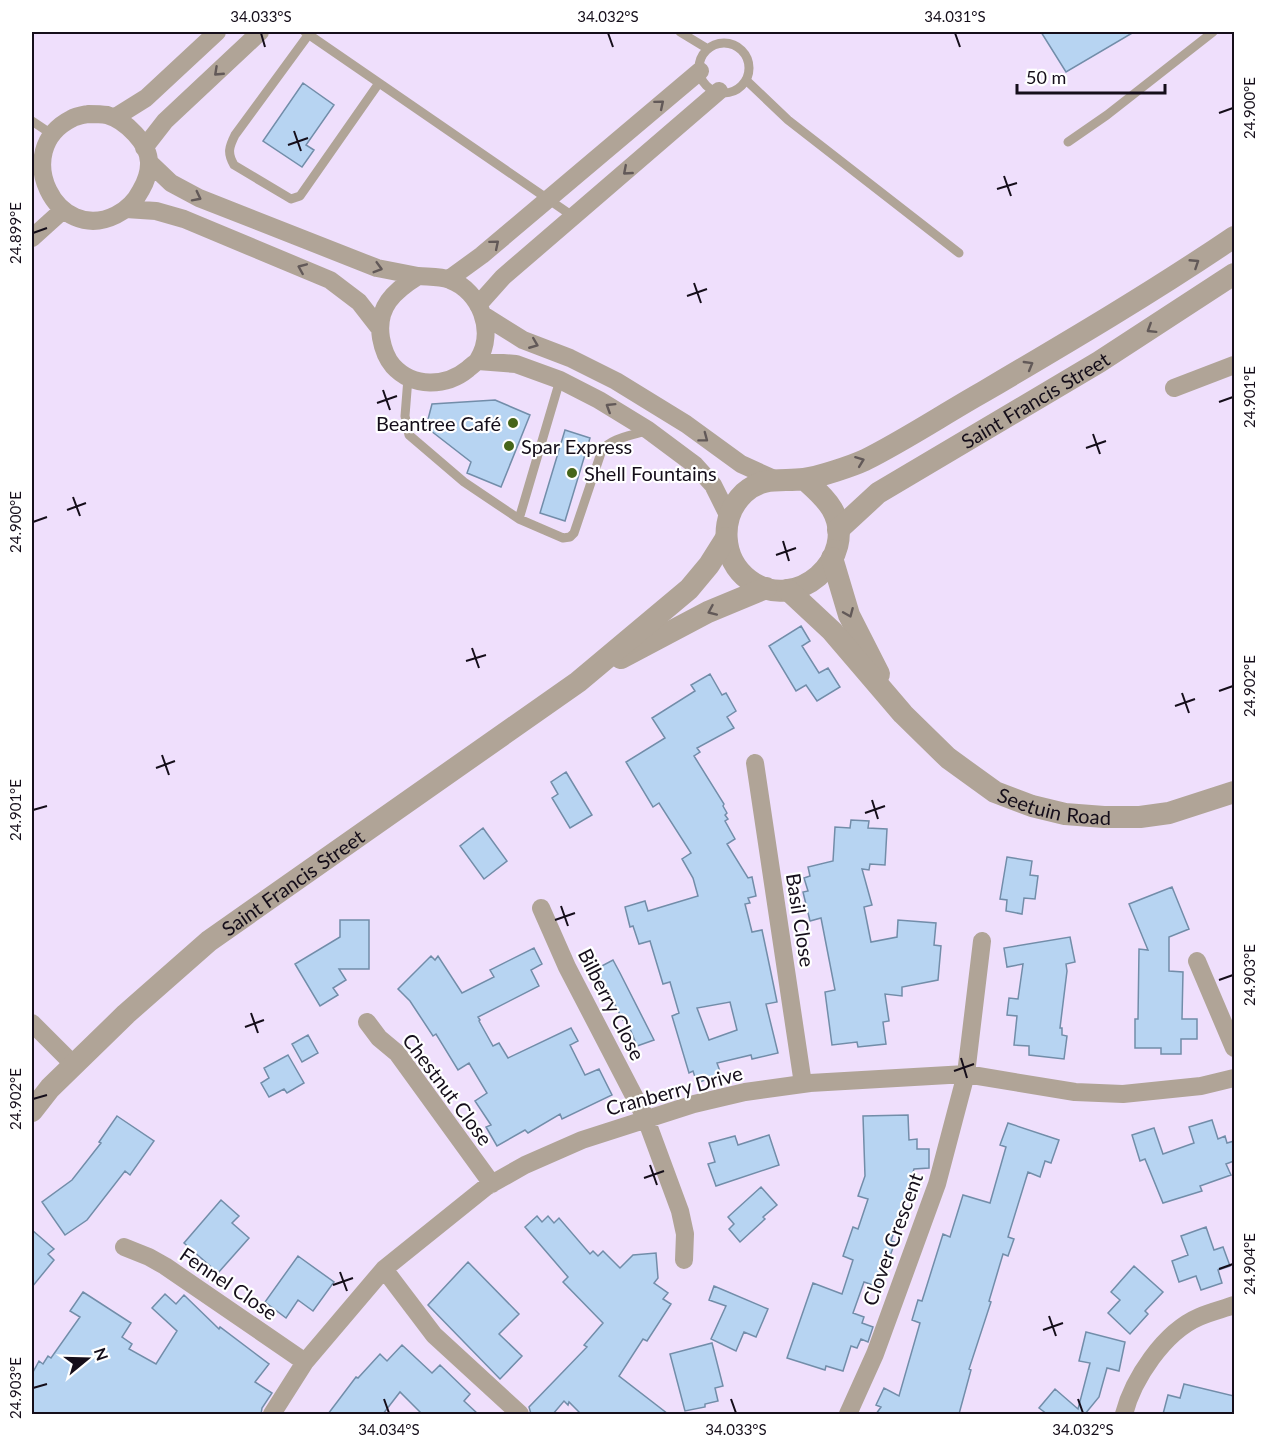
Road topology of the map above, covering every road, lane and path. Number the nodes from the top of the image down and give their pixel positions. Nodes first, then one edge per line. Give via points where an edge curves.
1 (217, 32) edge
2 (260, 32) edge
3 (680, 32) edge
4 (1214, 32) edge
5 (307, 33) edge
6 (708, 49) junction
7 (700, 71) junction
8 (746, 80) junction
9 (379, 83) junction
10 (719, 91) junction
11 (114, 118) junction
12 (32, 121) edge
13 (630, 130) junction
14 (53, 135) junction
15 (1068, 142) dead end
16 (652, 150) junction
17 (147, 155) junction
18 (548, 200) junction
19 (126, 209) junction
20 (63, 210) junction
21 (574, 217) junction
22 (1234, 237) edge
23 (32, 238) edge
24 (959, 253) dead end
25 (1234, 274) edge
26 (418, 276) junction
27 (449, 279) junction
28 (480, 310) junction
29 (380, 329) junction
30 (477, 361) junction
31 (1234, 365) edge
32 (408, 378) junction
33 (560, 380) junction
34 (1174, 388) dead end
35 (648, 430) junction
36 (774, 479) junction
37 (804, 479) junction
38 (728, 515) junction
39 (519, 519) junction
40 (838, 530) junction
41 (726, 538) junction
42 (832, 558) junction
43 (765, 588) junction
44 (788, 590) junction
45 (578, 682) junction
46 (903, 714) junction
47 (755, 763) dead end
48 (1234, 792) edge
49 (542, 908) dead end
50 (982, 941) dead end
51 (1197, 962) dead end
52 (367, 1022) dead end
53 (32, 1023) edge
54 (1234, 1048) edge
55 (74, 1065) junction
56 (966, 1074) junction
57 (1234, 1078) edge
58 (803, 1084) junction
59 (32, 1111) edge
60 (646, 1119) junction
61 (492, 1184) junction
62 (124, 1248) dead end
63 (684, 1260) dead end
64 (384, 1269) junction
65 (1234, 1305) edge
66 (305, 1362) junction
67 (272, 1414) edge
68 (520, 1414) edge
69 (848, 1414) edge
70 (1124, 1414) edge

1 - 11 street via 146,98
2 -> 17 street via 165,121
3 - 6 lane
4 - 15 lane
5 - 9 lane
5 - 9 lane via 235,135 228,148 234,165 291,199 300,196
6 - 7 lane
6 - 8 lane via 722,43 738,47 748,60
7 - 10 lane via 708,86
13 -> 7 street
8 - 10 lane via 730,92
8 - 24 lane via 788,120
9 - 18 lane
10 - 16 street
11 - 14 street via 88,114 71,119
11 - 17 street via 135,133
12 - 14 lane
13 - 16 street
13 - 18 street
14 - 20 street via 46,143 42,178
16 -> 21 street
17 - 19 street via 145,183
17 -> 26 street via 171,183 199,198 377,268
18 - 21 lane
27 -> 18 street
19 - 20 street via 110,218 93,220
29 -> 19 street via 359,302 330,280 184,219
20 - 23 street
21 - 28 street via 503,277
37 -> 22 street via 863,461 1115,315
25 -> 40 street, Saint Francis Street via 1099,362 878,493
26 - 27 street
26 - 29 street via 388,299
27 - 28 street via 464,287
28 - 30 street via 485,332
28 -> 36 street via 523,340 616,381 741,464
29 - 32 street via 383,351
30 - 32 street via 444,382 425,383
30 - 33 street via 516,364
31 - 34 street
32 - 39 lane via 405,416 409,435 464,482
35 -> 33 street
33 - 39 lane
35 - 38 street via 695,465 713,485
35 - 39 lane via 620,438 602,450 570,537 563,538
36 - 37 street
36 - 38 street via 745,492
37 - 40 street via 833,511
38 - 41 street, Saint Francis Street
40 - 42 street, Saint Francis Street
41 - 43 street, Saint Francis Street via 738,569
41 - 45 street, Saint Francis Street via 689,589
42 - 44 street, Saint Francis Street via 815,581
42 -> 46 street via 849,615
43 - 44 street, Saint Francis Street
43 -> 45 street, Saint Francis Street via 708,612
44 - 46 street via 832,631
45 - 55 street, Saint Francis Street via 209,941
46 - 48 street, Seetuin Road via 948,759 994,792 1065,814 1140,817 1169,813
47 - 58 street, Basil Close
49 - 60 street, Bilberry Close via 567,967
50 - 56 street, Clover Crescent
51 - 54 street
52 - 61 street, Chestnut Close via 397,1053
53 - 55 street
55 - 59 street, Saint Francis Street
56 - 57 street, Cranberry Drive via 1075,1092 1123,1094 1201,1086
56 - 58 street, Cranberry Drive
56 - 69 street, Clover Crescent via 937,1184 875,1354
58 - 60 street, Cranberry Drive via 734,1094
60 - 61 street, Cranberry Drive via 582,1140
60 - 63 street, Bilberry Close via 680,1211 685,1234
61 - 64 street, Cranberry Drive
62 - 66 street, Fennel Close via 165,1266
64 - 66 street, Cranberry Drive
64 - 68 street via 434,1335
65 - 70 street via 1198,1317 1170,1338 1143,1369
66 - 67 street, Cranberry Drive

